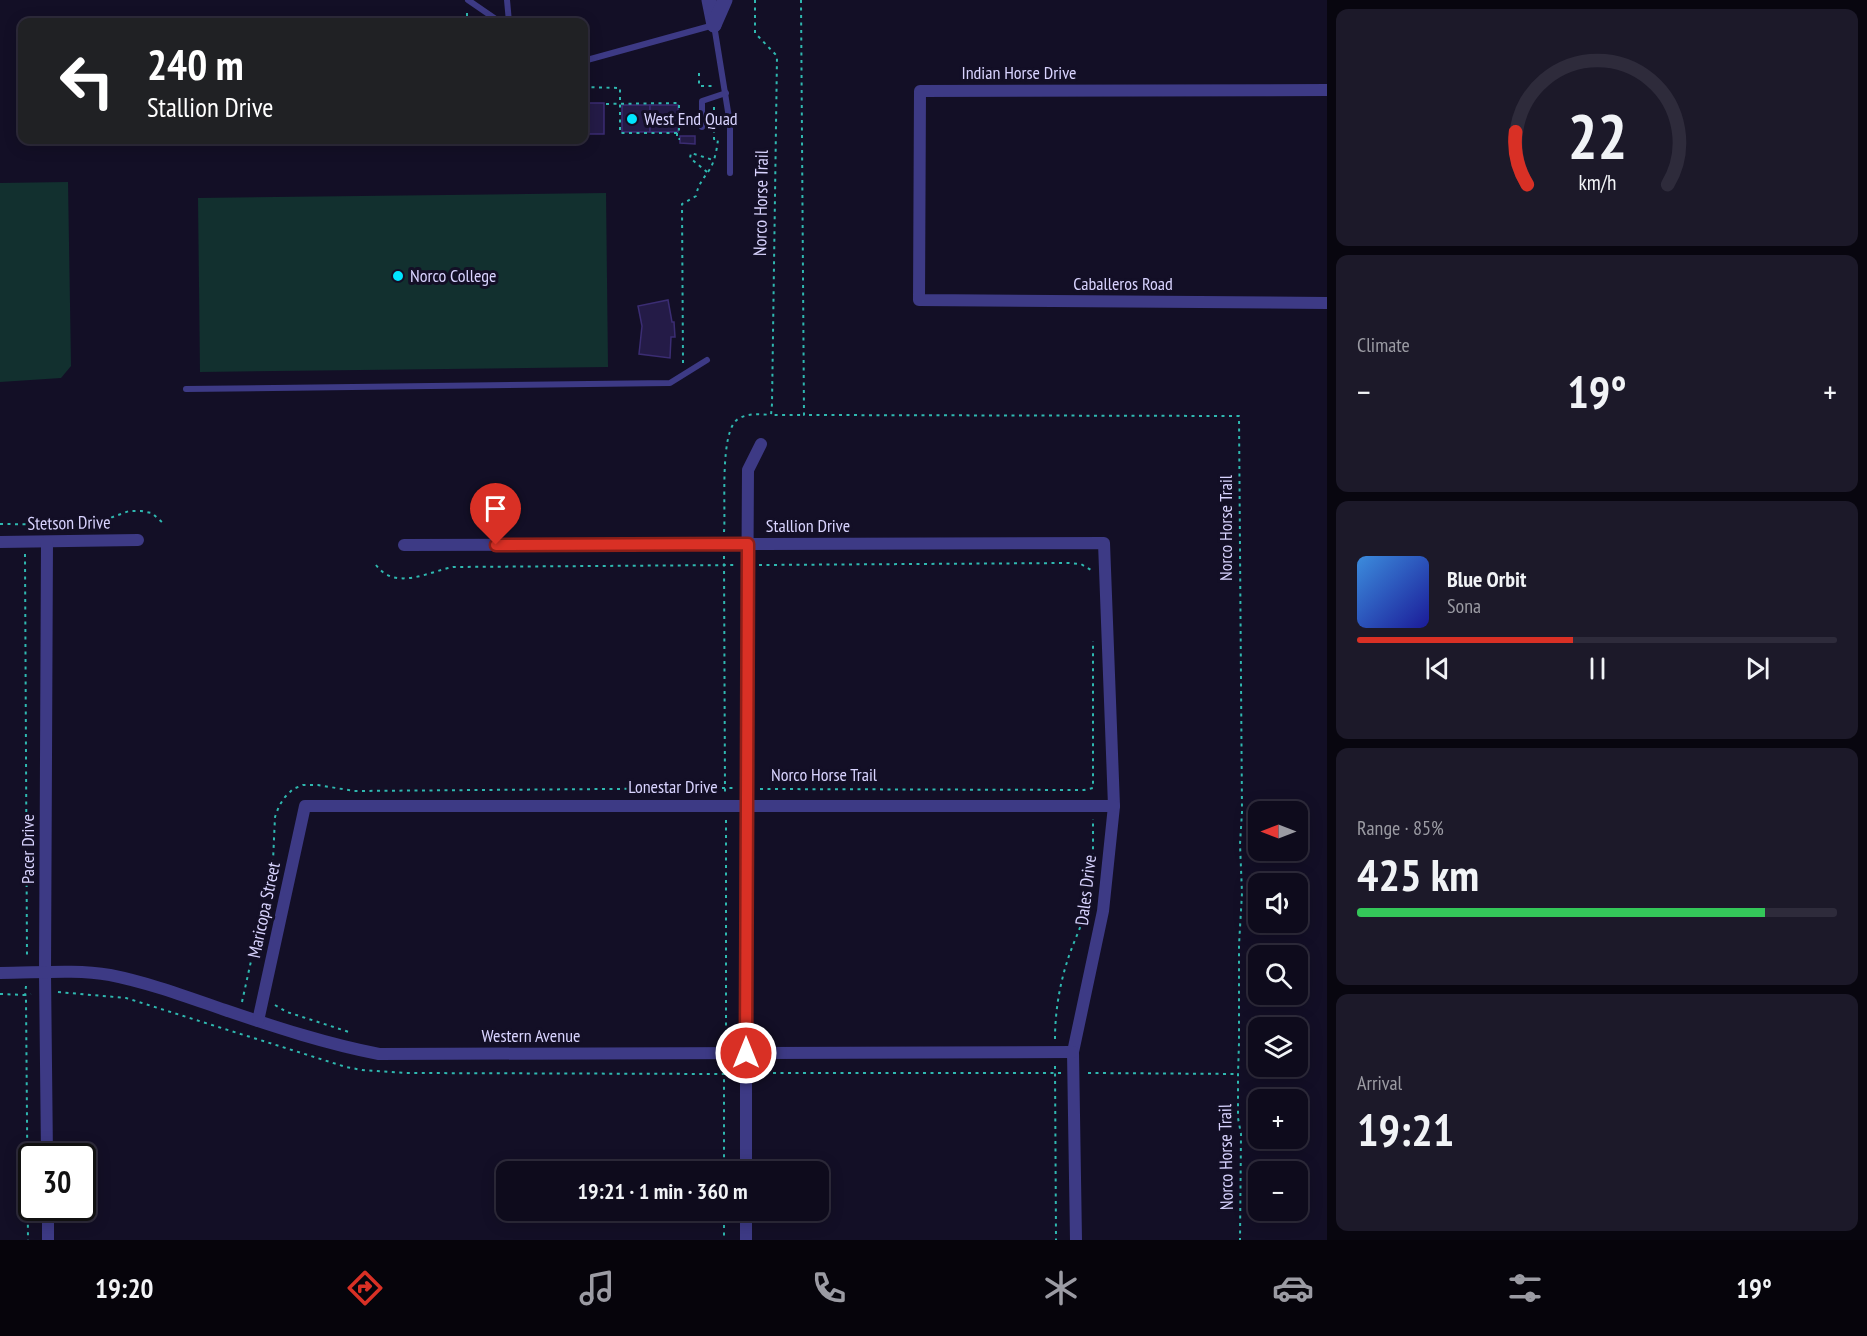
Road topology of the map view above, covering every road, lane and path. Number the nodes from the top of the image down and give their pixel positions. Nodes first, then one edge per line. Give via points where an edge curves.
1 (468, 0) edge
2 (507, 0) edge
3 (709, 0) edge
4 (725, 0) edge
5 (755, 0) edge
6 (801, 0) edge
7 (467, 13) dead end
8 (467, 18) edge
9 (494, 18) edge
10 (509, 18) edge
11 (714, 24) junction
12 (588, 60) edge
13 (699, 73) dead end
14 (588, 87) edge
15 (712, 90) dead end
16 (1327, 90) edge
17 (726, 93) junction
18 (604, 104) dead end
19 (620, 104) junction
20 (714, 104) dead end
21 (702, 127) dead end
22 (677, 133) junction
23 (680, 139) dead end
24 (713, 160) junction
25 (707, 172) junction
26 (730, 173) dead end
27 (919, 300) joint
28 (1327, 303) edge
29 (707, 360) dead end
30 (683, 375) junction
31 (186, 390) dead end
32 (771, 415) junction
33 (804, 416) junction
34 (761, 444) dead end
35 (163, 523) dead end
36 (0, 524) edge
37 (138, 540) dead end
38 (0, 542) edge
39 (47, 542) junction
40 (1104, 543) joint
41 (724, 544) junction
42 (748, 544) junction
43 (405, 546) dead end
44 (724, 565) junction
45 (376, 566) dead end
46 (747, 566) junction
47 (1093, 580) dead end
48 (1093, 640) dead end
49 (725, 788) junction
50 (746, 789) junction
51 (725, 805) junction
52 (746, 805) junction
53 (305, 806) joint
54 (1114, 806) junction
55 (0, 973) edge
56 (45, 973) junction
57 (0, 993) edge
58 (263, 1000) junction
59 (239, 1015) junction
60 (258, 1022) junction
61 (234, 1032) dead end
62 (349, 1032) dead end
63 (1074, 1052) junction
64 (727, 1053) junction
65 (746, 1053) junction
66 (746, 1073) junction
67 (1074, 1073) junction
68 (1238, 1074) junction
69 (47, 1143) edge
70 (746, 1161) edge
71 (48, 1221) edge
72 (724, 1221) edge
73 (746, 1221) edge
74 (28, 1240) edge
75 (48, 1240) edge
76 (724, 1240) edge
77 (746, 1240) edge
78 (1076, 1240) edge
79 (1240, 1240) edge

1 - 9 lane
2 - 10 lane
3 - 11 street
4 - 11 street
5 - 32 path, Norco Horse Trail via 755,33 777,56
6 - 33 path
7 - 8 path
11 - 12 lane
11 - 17 lane
13 - 15 path via 699,86 712,86
14 - 19 path via 620,88
16 - 27 street, Indian Horse Drive via 920,91
17 - 21 lane via 702,101
17 - 26 lane
18 - 19 path
19 - 22 path via 620,133
19 - 22 path via 679,103
20 - 24 path via 717,139
22 - 23 path
24 - 25 path
24 - 25 path via 691,153 690,158
25 - 30 path via 696,196 682,204
27 - 28 street, Caballeros Road
29 - 30 lane
30 - 31 lane via 670,383
32 - 33 path, Norco Horse Trail
32 - 41 path, Norco Horse Trail via 737,419 730,430 725,467
33 - 68 path, Norco Horse Trail via 1239,417 1242,893
34 - 42 street via 748,470
35 - 36 path via 152,513 141,511 92,525
37 - 39 street, Stetson Drive
38 - 39 street, Stetson Drive
39 - 56 street, Pacer Drive
40 - 42 street, Stallion Drive
40 - 54 street, Dales Drive
41 - 42 street, Stallion Drive
41 - 43 street, Stallion Drive
41 - 44 path, Norco Horse Trail
42 - 46 street
44 - 45 path via 453,567 399,580
44 - 46 path
44 - 49 path, Norco Horse Trail
46 - 47 path via 1069,563 1091,569
46 - 50 street
48 - 50 path, Norco Horse Trail via 1093,788
49 - 50 path, Norco Horse Trail
49 - 51 path, Norco Horse Trail
49 - 59 path, Norco Horse Trail via 354,791 303,785 293,789 275,817 273,861
50 - 52 street
51 - 52 street, Lonestar Drive
51 - 53 street, Lonestar Drive
51 - 64 path, Norco Horse Trail
52 - 54 street, Lonestar Drive
52 - 65 street
53 - 58 street, Maricopa Street
54 - 63 street, Dales Drive via 1103,911
55 - 56 street, Western Avenue
56 - 59 street, Western Avenue via 110,975
56 - 69 street, Pacer Drive
57 - 74 path via 25,995 26,999
58 - 60 street, Maricopa Street
58 - 62 path
59 - 60 street, Western Avenue
59 - 61 path, Norco Horse Trail
60 - 64 street, Western Avenue via 379,1054
63 - 65 street, Western Avenue
63 - 67 street, Dales Drive
64 - 65 street, Western Avenue
64 - 66 path, Norco Horse Trail via 723,1074
65 - 66 street
66 - 67 path, Norco Horse Trail
66 - 70 street
67 - 68 path, Norco Horse Trail
67 - 78 street, Dales Drive
68 - 79 path, Norco Horse Trail
71 - 75 street
72 - 76 path
73 - 77 street

